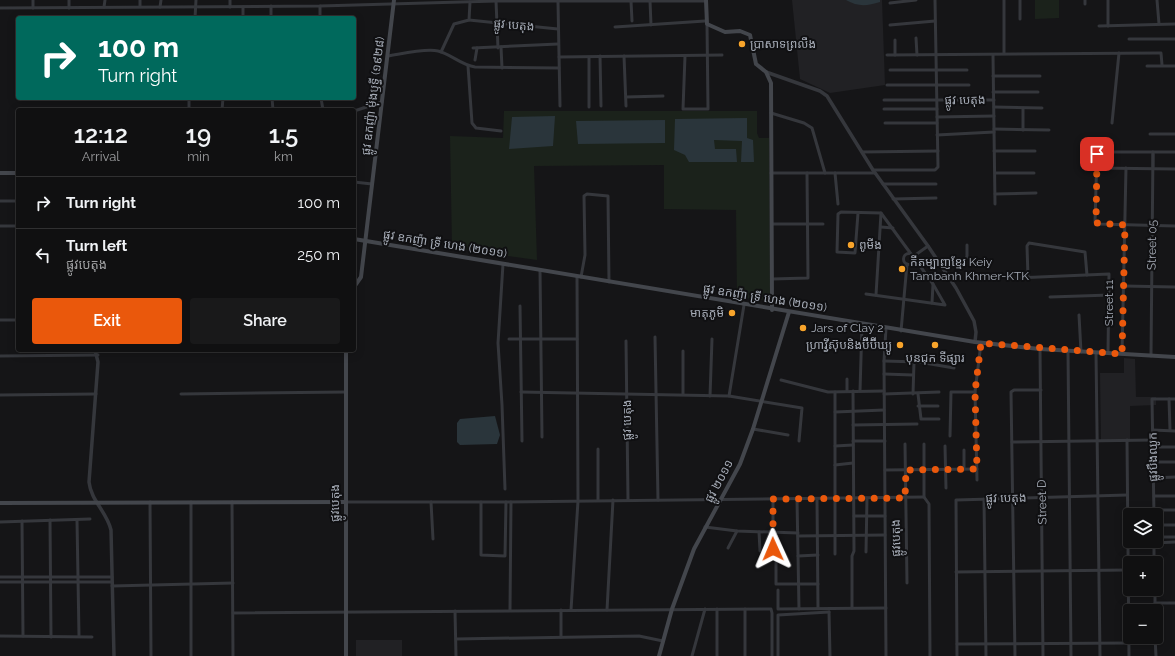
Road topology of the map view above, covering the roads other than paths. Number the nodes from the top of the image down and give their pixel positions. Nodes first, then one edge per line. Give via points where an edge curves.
1 (33, 0) edge
2 (69, 0) edge
3 (105, 0) edge
4 (140, 0) edge
5 (161, 0) edge
6 (196, 0) edge
7 (230, 0) edge
8 (706, 0) edge
9 (916, 0) edge
10 (935, 0) edge
11 (1004, 0) edge
12 (1020, 0) edge
13 (1108, 0) edge
14 (1157, 0) edge
15 (496, 1) junction
16 (501, 1) edge
17 (631, 1) junction
18 (650, 1) junction
19 (394, 2) edge
20 (470, 2) junction
21 (558, 2) junction
22 (890, 3) dead end
23 (140, 6) junction
24 (195, 6) junction
25 (271, 6) junction
26 (320, 6) junction
27 (104, 7) junction
28 (160, 7) junction
29 (230, 7) junction
30 (243, 7) junction
31 (0, 8) edge
32 (33, 8) junction
33 (69, 8) junction
34 (195, 16) edge
35 (243, 16) edge
36 (271, 16) edge
37 (320, 16) edge
38 (1020, 19) dead end
39 (469, 20) junction
40 (632, 21) dead end
41 (935, 21) junction
42 (706, 22) junction
43 (497, 23) junction
44 (1159, 24) junction
45 (1175, 24) edge
46 (651, 25) junction
47 (890, 25) dead end
48 (1099, 26) dead end
49 (1108, 26) junction
50 (615, 27) dead end
51 (558, 29) junction
52 (916, 38) dead end
53 (1129, 39) dead end
54 (1175, 39) edge
55 (895, 40) dead end
56 (558, 44) junction
57 (500, 48) junction
58 (441, 52) junction
59 (1004, 53) junction
60 (1120, 53) junction
61 (722, 55) dead end
62 (887, 55) dead end
63 (895, 55) junction
64 (917, 55) junction
65 (936, 55) junction
66 (993, 55) junction
67 (388, 56) junction
68 (600, 56) junction
69 (624, 56) junction
70 (685, 56) junction
71 (708, 56) junction
72 (559, 57) junction
73 (589, 57) junction
74 (475, 60) dead end
75 (1162, 65) junction
76 (468, 66) junction
77 (1147, 66) dead end
78 (1175, 66) edge
79 (502, 68) junction
80 (559, 68) junction
81 (890, 70) dead end
82 (936, 70) junction
83 (968, 70) dead end
84 (766, 72) junction
85 (993, 76) junction
86 (1040, 76) dead end
87 (887, 85) dead end
88 (936, 85) junction
89 (969, 85) dead end
90 (993, 92) junction
91 (1038, 92) dead end
92 (663, 96) dead end
93 (626, 97) junction
94 (884, 100) dead end
95 (994, 100) junction
96 (937, 101) junction
97 (382, 102) junction
98 (560, 106) dead end
99 (601, 106) dead end
100 (626, 106) dead end
101 (589, 107) dead end
102 (994, 107) junction
103 (1023, 108) junction
104 (1042, 108) dead end
105 (884, 109) dead end
106 (937, 109) junction
107 (356, 110) edge
108 (771, 113) junction
109 (994, 116) junction
110 (937, 117) junction
111 (1112, 122) dead end
112 (885, 123) dead end
113 (937, 124) junction
114 (1023, 130) junction
115 (1049, 130) dead end
116 (501, 131) dead end
117 (994, 131) junction
118 (1150, 134) dead end
119 (1175, 134) edge
120 (937, 135) junction
121 (938, 151) junction
122 (994, 151) junction
123 (1035, 151) dead end
124 (862, 152) junction
125 (1175, 152) edge
126 (1153, 153) junction
127 (1096, 168) junction
128 (1126, 168) junction
129 (1153, 168) junction
130 (1175, 169) edge
131 (874, 171) junction
132 (0, 173) edge
133 (16, 173) edge
134 (771, 173) junction
135 (807, 173) junction
136 (825, 173) junction
137 (835, 173) junction
138 (995, 173) junction
139 (1034, 173) dead end
140 (356, 182) edge
141 (372, 184) junction
142 (883, 184) junction
143 (936, 184) dead end
144 (1036, 193) dead end
145 (995, 194) junction
146 (936, 198) dead end
147 (893, 199) junction
148 (0, 201) edge
149 (16, 201) edge
150 (838, 204) dead end
151 (995, 204) dead end
152 (858, 213) junction
153 (882, 213) junction
154 (772, 224) junction
155 (808, 224) junction
156 (823, 224) dead end
157 (1125, 225) junction
158 (1152, 225) junction
159 (0, 226) edge
160 (16, 226) edge
161 (1175, 226) edge
162 (881, 228) junction
163 (893, 228) junction
164 (356, 239) edge
165 (365, 241) junction
166 (967, 245) dead end
167 (928, 246) junction
168 (913, 256) junction
169 (503, 264) junction
170 (907, 264) junction
171 (943, 269) junction
172 (540, 270) junction
173 (1087, 275) junction
174 (579, 277) junction
175 (1028, 277) junction
176 (1016, 278) dead end
177 (772, 279) junction
178 (609, 282) junction
179 (356, 284) edge
180 (933, 284) junction
181 (1124, 286) junction
182 (1152, 286) junction
183 (1175, 287) edge
184 (866, 294) dead end
185 (876, 295) junction
186 (1110, 295) junction
187 (1050, 297) dead end
188 (905, 299) junction
189 (932, 303) junction
190 (744, 305) junction
191 (520, 306) dead end
192 (772, 310) junction
193 (788, 312) junction
194 (1079, 315) dead end
195 (0, 320) edge
196 (16, 320) edge
197 (862, 324) junction
198 (886, 328) junction
199 (901, 331) junction
200 (655, 337) dead end
201 (509, 339) dead end
202 (520, 339) junction
203 (577, 339) junction
204 (712, 339) dead end
205 (541, 340) junction
206 (626, 341) dead end
207 (975, 342) junction
208 (981, 343) junction
209 (1040, 349) junction
210 (683, 350) dead end
211 (1068, 351) junction
212 (96, 352) edge
213 (346, 352) edge
214 (1081, 352) junction
215 (1096, 353) junction
216 (1108, 354) junction
217 (1122, 354) junction
218 (98, 355) junction
219 (0, 356) edge
220 (1151, 356) junction
221 (1175, 357) edge
222 (884, 361) junction
223 (914, 362) junction
224 (954, 368) dead end
225 (884, 374) junction
226 (913, 375) junction
227 (847, 379) dead end
228 (781, 380) dead end
229 (1041, 390) junction
230 (847, 391) junction
231 (853, 391) junction
232 (860, 391) junction
233 (346, 392) junction
234 (521, 392) junction
235 (541, 392) junction
236 (835, 392) junction
237 (939, 392) dead end
238 (975, 392) junction
239 (577, 393) junction
240 (627, 393) junction
241 (884, 393) junction
242 (0, 394) edge
243 (96, 394) junction
244 (181, 394) dead end
245 (655, 394) junction
246 (683, 394) junction
247 (913, 394) junction
248 (918, 394) junction
249 (710, 396) junction
250 (729, 396) junction
251 (1175, 398) edge
252 (1169, 399) junction
253 (761, 401) junction
254 (918, 406) junction
255 (938, 406) dead end
256 (884, 410) junction
257 (853, 411) junction
258 (835, 412) junction
259 (938, 419) dead end
260 (885, 424) junction
261 (917, 424) dead end
262 (853, 425) junction
263 (753, 429) junction
264 (1153, 430) junction
265 (1170, 430) junction
266 (1175, 430) edge
267 (788, 435) dead end
268 (950, 436) dead end
269 (542, 437) dead end
270 (1127, 440) junction
271 (1153, 440) junction
272 (522, 441) dead end
273 (799, 441) dead end
274 (885, 441) junction
275 (1041, 441) junction
276 (1069, 441) junction
277 (1098, 441) junction
278 (1012, 442) junction
279 (853, 443) junction
280 (905, 444) dead end
281 (924, 444) dead end
282 (835, 446) junction
283 (945, 446) dead end
284 (1153, 447) junction
285 (1175, 447) edge
286 (598, 449) dead end
287 (964, 450) dead end
288 (1153, 462) junction
289 (1175, 462) edge
290 (853, 463) junction
291 (835, 465) junction
292 (924, 469) junction
293 (945, 469) junction
294 (964, 469) junction
295 (977, 469) junction
296 (885, 470) junction
297 (906, 470) junction
298 (1175, 477) edge
299 (1153, 478) junction
300 (977, 480) dead end
301 (946, 488) dead end
302 (505, 489) dead end
303 (1127, 495) junction
304 (1070, 496) junction
305 (1099, 496) junction
306 (1154, 496) junction
307 (1175, 496) edge
308 (924, 497) junction
309 (1042, 497) junction
310 (835, 498) junction
311 (854, 498) junction
312 (867, 498) junction
313 (885, 498) junction
314 (905, 498) junction
315 (1013, 498) junction
316 (773, 499) junction
317 (797, 499) junction
318 (817, 499) junction
319 (984, 499) junction
320 (598, 500) junction
321 (613, 500) junction
322 (628, 500) junction
323 (658, 500) junction
324 (720, 500) junction
325 (578, 501) junction
326 (97, 502) junction
327 (150, 502) junction
328 (190, 502) junction
329 (232, 502) junction
330 (345, 502) junction
331 (431, 502) junction
332 (480, 502) junction
333 (506, 502) junction
334 (511, 502) junction
335 (0, 503) edge
336 (1154, 508) edge
337 (1163, 510) edge
338 (1175, 510) edge
339 (854, 516) junction
340 (866, 516) junction
341 (885, 516) junction
342 (90, 519) dead end
343 (50, 520) junction
344 (78, 520) junction
345 (22, 521) junction
346 (0, 522) edge
347 (1163, 525) edge
348 (1175, 525) edge
349 (705, 527) junction
350 (737, 531) junction
351 (759, 532) junction
352 (773, 532) junction
353 (798, 534) junction
354 (885, 535) junction
355 (818, 536) junction
356 (835, 536) junction
357 (854, 536) junction
358 (866, 536) junction
359 (1163, 537) edge
360 (1175, 537) edge
361 (433, 539) dead end
362 (1163, 542) edge
363 (1175, 542) edge
364 (728, 548) dead end
365 (760, 551) dead end
366 (866, 552) dead end
367 (835, 554) dead end
368 (818, 555) junction
369 (798, 556) junction
370 (1129, 556) edge
371 (1123, 570) edge
372 (1042, 571) junction
373 (1070, 571) junction
374 (1099, 571) junction
375 (956, 572) junction
376 (985, 572) junction
377 (1014, 572) junction
378 (0, 577) edge
379 (23, 577) junction
380 (112, 577) junction
381 (51, 578) junction
382 (78, 580) junction
383 (0, 582) edge
384 (23, 582) junction
385 (51, 582) junction
386 (232, 583) junction
387 (907, 583) dead end
388 (112, 584) junction
389 (191, 584) junction
390 (798, 584) junction
391 (818, 584) junction
392 (150, 585) junction
393 (778, 590) dead end
394 (1155, 596) edge
395 (1155, 603) joint
396 (1175, 603) edge
397 (818, 608) junction
398 (829, 608) junction
399 (852, 608) junction
400 (886, 608) junction
401 (672, 609) junction
402 (705, 609) junction
403 (717, 609) junction
404 (745, 609) junction
405 (799, 609) junction
406 (510, 610) junction
407 (561, 610) junction
408 (571, 610) junction
409 (607, 610) junction
410 (455, 611) junction
411 (346, 612) junction
412 (829, 612) junction
413 (233, 613) junction
414 (0, 636) edge
415 (23, 636) junction
416 (51, 636) junction
417 (79, 636) junction
418 (92, 636) dead end
419 (561, 637) junction
420 (456, 639) junction
421 (663, 641) junction
422 (1015, 643) junction
423 (1043, 643) junction
424 (1071, 643) junction
425 (1100, 643) junction
426 (1123, 643) edge
427 (957, 644) junction
428 (986, 644) junction
429 (1129, 644) edge
430 (1155, 644) edge
431 (114, 656) edge
432 (151, 656) edge
433 (191, 656) edge
434 (233, 656) edge
435 (346, 656) edge
436 (456, 656) edge
437 (659, 656) edge
438 (692, 656) edge
439 (717, 656) edge
440 (745, 656) edge
441 (772, 656) edge
442 (778, 656) edge
443 (830, 656) edge
444 (886, 656) edge
445 (930, 656) edge
446 (957, 656) edge
447 (986, 656) edge
448 (1015, 656) edge
449 (1043, 656) edge
450 (1071, 656) edge
451 (1100, 656) edge
452 (1129, 656) edge
453 (1156, 656) edge

1 - 32 street
2 - 33 street
3 - 27 street
4 - 23 street
5 - 28 street
6 - 24 street
7 - 29 street
8 - 18 street
8 - 42 main road
9 - 22 street
10 - 41 street
11 - 59 street
12 - 38 street
13 - 49 street
14 - 44 street
15 - 16 street
15 - 20 street
15 - 43 street
16 - 21 street
17 - 18 street
17 - 21 street
17 - 40 street
18 - 46 street
19 - 20 street
19 - 26 street
19 - 67 main road, ផ្លូវ ឧកញ៉ា ម៉ុងឫទ្ធី (១៩២៨)
20 - 39 street
21 - 51 street
23 - 27 street
23 - 28 street
24 - 28 street
24 - 29 street
24 - 34 street
25 - 26 street
25 - 30 street
25 - 36 street
26 - 37 street
27 - 33 street
29 - 30 street
30 - 35 street
31 - 32 street
32 - 33 street
39 - 43 street, ផ្លូវ បេតុង
39 - 58 street via 454,24
41 - 47 street
41 - 65 street
42 - 46 street
42 - 71 street
42 - 84 main road via 725,32 740,31 750,35 756,64
43 - 51 street, ផ្លូវ បេតុង
43 - 57 street
44 - 45 street
44 - 49 street
46 - 50 street
48 - 49 street
51 - 56 street
52 - 64 street
53 - 54 street
55 - 63 street
56 - 57 street
56 - 72 street
57 - 74 street via 475,48
57 - 79 street
58 - 67 street via 433,50
58 - 76 street
59 - 60 street
59 - 66 street
60 - 75 street via 1161,53
60 - 111 street
61 - 71 street
62 - 63 street
63 - 64 street
64 - 65 street
65 - 66 street
65 - 82 street
66 - 85 street
67 - 97 main road, ផ្លូវ ឧកញ៉ា ម៉ុងឫទ្ធី (១៩២៨)
68 - 69 street
68 - 73 street
68 - 99 street
69 - 70 street
69 - 93 street
70 - 71 street
70 - 71 street via 683,109 708,108
72 - 73 street
72 - 80 street
73 - 101 street
75 - 77 street
75 - 78 street
76 - 79 street
76 - 116 street via 472,123 476,128
79 - 80 street
80 - 98 street
81 - 82 street
82 - 83 street
82 - 88 street
84 - 108 main road via 771,83
84 - 124 street via 820,91 827,96
85 - 86 street
85 - 90 street
87 - 88 street
88 - 89 street
88 - 96 street
90 - 91 street
90 - 95 street
92 - 93 street
93 - 100 street
94 - 96 street, ផ្លូវ បេតុង
95 - 96 street, ផ្លូវ បេតុង
95 - 102 street
96 - 106 street
97 - 107 street
97 - 141 main road, ផ្លូវ ឧកញ៉ា ម៉ុងឫទ្ធី (១៩២៨)
102 - 103 street
102 - 109 street
103 - 104 street
103 - 114 street
105 - 106 street
106 - 110 street
108 - 134 main road
108 - 136 street via 812,128
109 - 110 street
109 - 117 street
110 - 113 street
112 - 113 street
113 - 120 street
114 - 115 street
114 - 117 street
117 - 120 street
117 - 122 street
118 - 119 street
120 - 121 street
121 - 124 street
121 - 131 street via 938,167 935,170
122 - 123 street
122 - 138 street
124 - 131 street
125 - 126 street
126 - 127 street via 1097,152
126 - 129 street, Street 05
127 - 128 street
127 - 157 street via 1096,223
128 - 129 street
128 - 157 street
129 - 130 street
129 - 158 street, Street 05
131 - 137 street
131 - 142 street
132 - 133 main road
134 - 135 street
134 - 154 main road
135 - 136 street
135 - 155 street
136 - 137 street
137 - 150 street
138 - 139 street
138 - 145 street
140 - 141 street
141 - 165 main road, ផ្លូវ ឧកញ៉ា ម៉ុងឫទ្ធី (១៩២៨)
142 - 143 street
142 - 147 street
144 - 145 street
145 - 151 street
146 - 147 street
147 - 167 street
148 - 149 street
152 - 152 street via 838,214 835,249 839,253 855,253
152 - 153 street
153 - 162 street
153 - 163 street
154 - 155 street
154 - 177 main road
155 - 156 street
155 - 177 street via 808,278
157 - 158 street
157 - 181 street
158 - 161 street
158 - 182 street, Street 05
159 - 160 street
162 - 163 street
162 - 185 street
163 - 168 street
164 - 165 main road, ផ្លូវ ឧកញ៉ា ទ្រី ហេង (២០១១)
165 - 169 main road, ផ្លូវ ឧកញ៉ា ទ្រី ហេង (២០១១)
165 - 179 main road via 360,277
166 - 171 street via 967,257 964,260
167 - 168 street
167 - 171 street
168 - 170 street via 912,263
168 - 170 street via 905,256 904,261
168 - 180 street
169 - 172 main road, ផ្លូវ ឧកញ៉ា ទ្រី ហេង (២០១១)
169 - 302 street via 498,343
170 - 188 street
171 - 207 street via 974,321
172 - 174 main road, ផ្លូវ ឧកញ៉ា ទ្រី ហេង (២០១១)
172 - 205 street
173 - 175 street, Street 11
173 - 175 street, Street 11 via 1085,252 1029,243
173 - 186 street, Street 11 via 1109,274
174 - 178 main road, ផ្លូវ ឧកញ៉ា ទ្រី ហេង (២០១១)
174 - 178 street via 585,256 584,196 608,196
174 - 203 street
175 - 176 street, Street 11
177 - 192 main road
178 - 190 main road, ផ្លូវ ឧកញ៉ា ទ្រី ហេង (២០១១)
180 - 189 street
180 - 189 street via 945,304
181 - 182 street
181 - 217 street
182 - 183 street
182 - 220 street, Street 05
184 - 185 street
185 - 188 street
186 - 187 street
186 - 216 street, Street 11
188 - 189 street
188 - 199 street
190 - 192 main road, ផ្លូវ ឧកញ៉ា ទ្រី ហេង (២០១១)
190 - 250 street
191 - 202 street
192 - 193 main road, ផ្លូវ ឧកញ៉ា ទ្រី ហេង (២០១១)
193 - 197 main road, ផ្លូវ ឧកញ៉ា ទ្រី ហេង (២០១១)
193 - 253 main road, ផ្លូវ ២០១១
194 - 214 street
195 - 196 street
197 - 198 main road, ផ្លូវ ឧកញ៉ា ទ្រី ហេង (២០១១)
197 - 232 street
198 - 199 main road, ផ្លូវ ឧកញ៉ា ទ្រី ហេង (២០១១)
198 - 222 street
199 - 207 main road, ផ្លូវ ឧកញ៉ា ទ្រី ហេង (២០១១)
200 - 245 street
201 - 202 street
202 - 205 street
202 - 234 street
203 - 205 street
203 - 239 street
204 - 249 street
205 - 235 street
206 - 240 street, ផ្លូវ បេតុង
207 - 208 main road, ផ្លូវ ឧកញ៉ា ទ្រី ហេង (២០១១)
208 - 209 main road, ផ្លូវ ឧកញ៉ា ទ្រី ហេង (២០១១)
208 - 238 street
209 - 211 main road, ផ្លូវ ឧកញ៉ា ទ្រី ហេង (២០១១)
209 - 229 street, Street D
210 - 246 street
211 - 214 main road, ផ្លូវ ឧកញ៉ា ទ្រី ហេង (២០១១)
211 - 276 street
212 - 218 street
213 - 233 main road, ផ្លូវបេតុង
214 - 215 main road, ផ្លូវ ឧកញ៉ា ទ្រី ហេង (២០១១)
215 - 216 main road, ផ្លូវ ឧកញ៉ា ទ្រី ហេង (២០១១)
215 - 277 street
216 - 217 main road, ផ្លូវ ឧកញ៉ា ទ្រី ហេង (២០១១)
217 - 220 main road, ផ្លូវ ឧកញ៉ា ទ្រី ហេង (២០១១)
218 - 219 street
218 - 243 street
220 - 221 main road, ផ្លូវ ឧកញ៉ា ទ្រី ហេង (២០១១)
222 - 223 street
222 - 225 street
223 - 224 street
223 - 226 street
225 - 226 street
225 - 241 street
226 - 247 street
227 - 230 street
228 - 236 street via 806,388
229 - 275 street, Street D
229 - 278 street via 1012,390
230 - 231 street
230 - 236 street
231 - 232 street
231 - 257 street
232 - 241 street
233 - 244 street
233 - 330 main road, ផ្លូវបេតុង
234 - 235 street
234 - 272 street
235 - 239 street
235 - 269 street
236 - 258 street
237 - 248 street
238 - 268 street via 950,392
238 - 295 street
239 - 240 street
239 - 325 street
240 - 245 street
240 - 322 street, ផ្លូវ បេតុង
241 - 247 street
241 - 256 street
242 - 243 street
243 - 326 street via 90,491
245 - 246 street
245 - 323 street
246 - 249 street
247 - 248 street
248 - 254 street
249 - 250 street
250 - 253 street
251 - 252 street
252 - 264 street, ផ្លូវបឹងឈូក via 1152,399
252 - 265 street
253 - 263 main road, ផ្លូវ ២០១១
253 - 273 street via 802,408
254 - 255 street
254 - 259 street via 921,419
256 - 257 street
256 - 260 street
257 - 258 street
257 - 262 street
258 - 282 street
260 - 261 street
260 - 262 street
260 - 274 street
262 - 279 street
263 - 267 street
263 - 324 main road, ផ្លូវ ២០១១ via 740,464
264 - 265 street
264 - 271 street, ផ្លូវបឹងឈូក
265 - 266 street
270 - 271 street
270 - 277 street
270 - 303 street
271 - 284 street, ផ្លូវបឹងឈូក
274 - 279 street
274 - 296 street
275 - 276 street
275 - 278 street
275 - 309 street, Street D
276 - 277 street
276 - 304 street
277 - 305 street
278 - 315 street
279 - 282 street
279 - 290 street
280 - 297 street, ផ្លូវបេតុង
281 - 292 street
282 - 291 street
283 - 293 street
284 - 285 street
284 - 288 street, ផ្លូវបឹងឈូក
286 - 320 street
287 - 294 street
288 - 289 street
288 - 299 street, ផ្លូវបឹងឈូក
290 - 291 street
290 - 311 street
291 - 310 street
292 - 293 street
292 - 297 street
292 - 308 street
293 - 294 street
293 - 301 street
294 - 295 street
295 - 300 street
296 - 297 street
296 - 313 street
297 - 314 street, ផ្លូវបេតុង
298 - 299 street
299 - 306 street, ផ្លូវបឹងឈូក
303 - 305 street, ផ្លូវ បេតុង
303 - 370 street
304 - 305 street, ផ្លូវ បេតុង
304 - 309 street, ផ្លូវ បេតុង
304 - 373 street
305 - 374 street
306 - 307 street
306 - 336 street, ផ្លូវបឹងឈូក
308 - 314 street
308 - 445 street via 929,504
309 - 315 street, ផ្លូវ បេតុង
309 - 372 street, Street D
310 - 311 street
310 - 318 street
310 - 356 street
311 - 312 street
311 - 339 street
312 - 313 street
312 - 340 street
313 - 314 street
313 - 341 street
314 - 387 street, ផ្លូវបេតុង
315 - 319 street, ផ្លូវ បេតុង
315 - 377 street
316 - 317 street
316 - 324 street
316 - 352 street
317 - 318 street
317 - 353 street
318 - 355 street
319 - 375 street, ផ្លូវ បេតុង via 956,500
319 - 376 street
320 - 321 street
320 - 325 street
321 - 322 street
321 - 409 street
322 - 323 street
323 - 324 street
324 - 349 main road, ផ្លូវ ២០១១
325 - 334 street
325 - 408 street
326 - 327 main road
326 - 335 main road
326 - 380 street via 109,521
327 - 328 main road
327 - 392 street
328 - 329 main road
328 - 389 street
329 - 330 main road
329 - 386 street
330 - 331 street
330 - 411 main road, ផ្លូវបេតុង
331 - 332 street
331 - 361 street
332 - 333 street
332 - 333 street via 481,556 505,556
333 - 334 street
334 - 406 street
337 - 338 street
339 - 340 street
339 - 357 street
340 - 341 street
340 - 358 street
341 - 354 street
342 - 344 street
343 - 344 street
343 - 345 street
343 - 381 street
344 - 382 street
345 - 346 street
345 - 379 street
347 - 348 street
349 - 350 street
349 - 401 main road, ផ្លូវ ២០១១ via 691,555
350 - 351 street
350 - 364 street
351 - 352 street
351 - 365 street
352 - 353 street
352 - 390 street via 776,584
353 - 355 street
353 - 369 street
354 - 358 street
354 - 400 street
355 - 356 street
355 - 368 street
356 - 357 street
356 - 367 street
357 - 358 street
357 - 399 street
358 - 366 street
359 - 360 street
362 - 363 street
368 - 369 street
368 - 391 street
369 - 390 street
371 - 374 street
372 - 373 street
372 - 377 street
372 - 423 street, Street D
373 - 374 street
373 - 424 street
374 - 425 street
375 - 376 street
375 - 427 street
376 - 377 street
376 - 428 street
377 - 422 street
378 - 379 street
379 - 381 street
379 - 384 street
380 - 382 street
380 - 388 street
381 - 382 street
381 - 385 street
382 - 385 street
382 - 388 street
382 - 417 street
383 - 384 street
384 - 385 street
384 - 415 street
385 - 416 street
386 - 389 street
386 - 413 street
388 - 392 street
388 - 431 street
389 - 392 street
389 - 433 street
390 - 391 street
390 - 405 street
391 - 397 street
392 - 432 street
393 - 405 street via 778,609
394 - 395 street
395 - 396 street
397 - 398 street
397 - 405 street
398 - 399 street
398 - 412 street
399 - 400 street
400 - 444 street
401 - 402 street
401 - 409 street
401 - 421 main road, ផ្លូវ ២០១១
402 - 403 street
402 - 438 street
403 - 404 street
403 - 439 street
404 - 440 street
404 - 441 street via 771,609
406 - 407 street
406 - 410 street
407 - 408 street
407 - 419 street
408 - 409 street
410 - 411 street
410 - 420 street
411 - 413 street
411 - 435 main road, ផ្លូវបេតុង
412 - 442 street via 778,615
412 - 443 street
413 - 434 street
414 - 415 street
415 - 416 street
416 - 417 street
417 - 418 street
419 - 420 street
419 - 421 street via 639,636
420 - 436 street
421 - 437 main road, ផ្លូវ ២០១១
422 - 423 street
422 - 428 street
422 - 448 street
423 - 424 street
423 - 449 street, Street D
424 - 425 street
424 - 450 street
425 - 426 street
425 - 451 street
427 - 428 street
427 - 446 street
428 - 447 street
429 - 452 street
430 - 453 street

